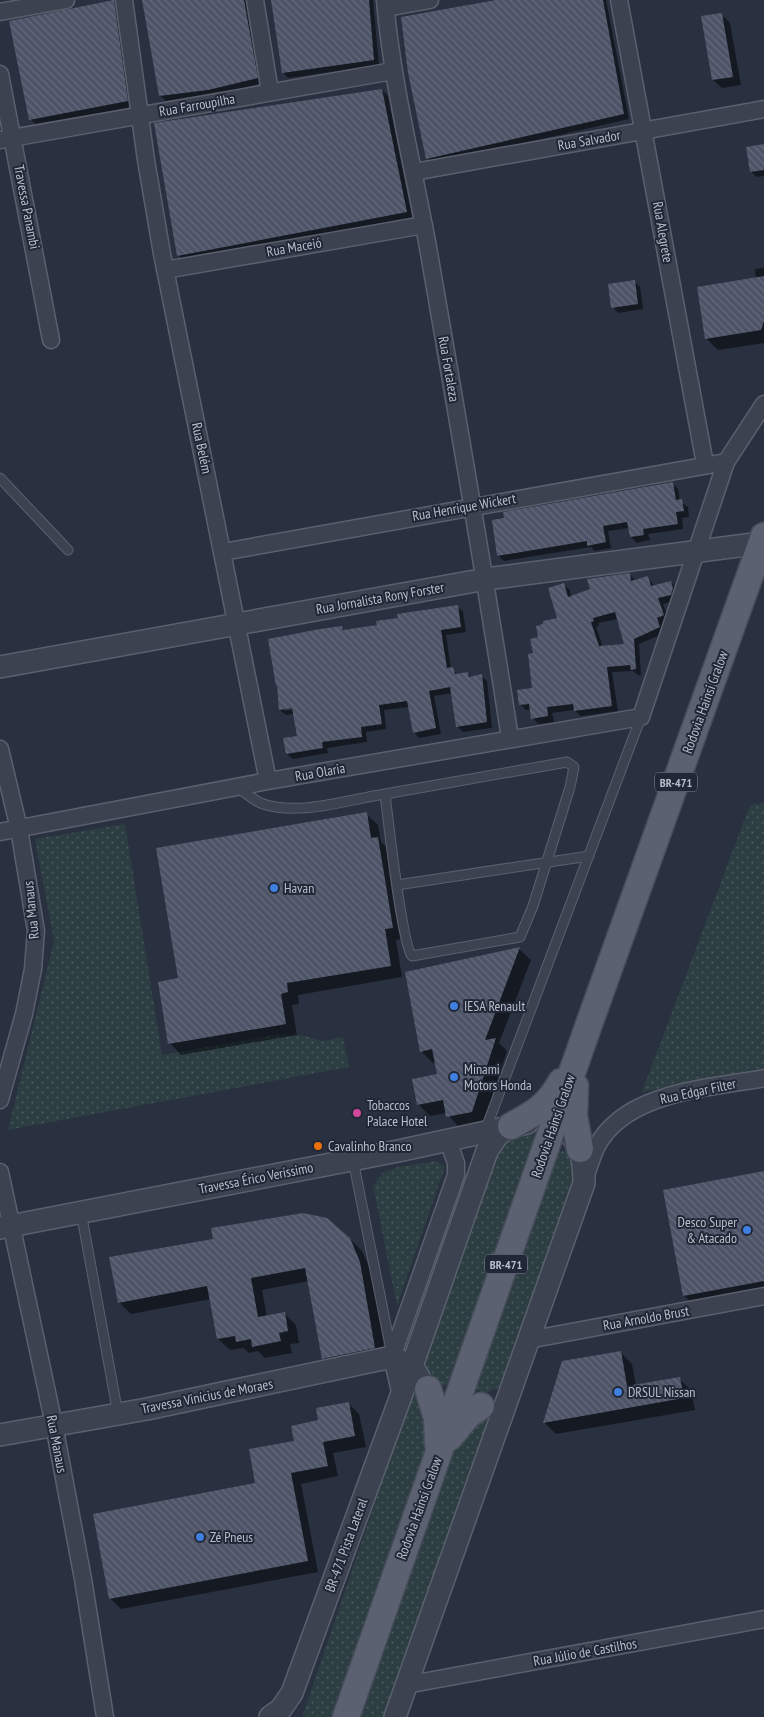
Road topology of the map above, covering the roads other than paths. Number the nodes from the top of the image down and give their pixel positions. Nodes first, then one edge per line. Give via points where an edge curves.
1 (66, 0) edge
2 (124, 0) edge
3 (255, 0) edge
4 (430, 0) edge
5 (619, 0) edge
6 (386, 4) edge
7 (0, 12) edge
8 (393, 71) junction
9 (0, 74) edge
10 (270, 92) junction
11 (764, 109) edge
12 (140, 114) junction
13 (644, 130) junction
14 (7, 139) edge
15 (414, 172) junction
16 (424, 224) junction
17 (165, 270) junction
18 (51, 340) dead end
19 (764, 404) edge
20 (726, 462) junction
21 (705, 464) junction
22 (0, 478) edge
23 (474, 506) junction
24 (763, 539) edge
25 (68, 550) dead end
26 (695, 550) junction
27 (223, 552) junction
28 (486, 579) junction
29 (237, 623) junction
30 (0, 667) edge
31 (642, 717) junction
32 (510, 738) junction
33 (0, 749) edge
34 (268, 781) junction
35 (237, 787) junction
36 (385, 794) junction
37 (19, 829) junction
38 (0, 832) edge
39 (589, 856) junction
40 (547, 862) junction
41 (397, 885) junction
42 (588, 1027) junction
43 (5, 1062) edge
44 (764, 1078) edge
45 (0, 1100) edge
46 (554, 1124) junction
47 (511, 1126) junction
48 (448, 1141) junction
49 (486, 1141) junction
50 (580, 1149) junction
51 (353, 1160) junction
52 (0, 1172) edge
53 (584, 1183) junction
54 (81, 1212) junction
55 (5, 1227) edge
56 (764, 1296) edge
57 (528, 1340) junction
58 (392, 1357) junction
59 (412, 1366) junction
60 (514, 1382) junction
61 (428, 1389) junction
62 (401, 1396) junction
63 (468, 1405) junction
64 (118, 1414) junction
65 (54, 1425) junction
66 (0, 1436) edge
67 (437, 1459) junction
68 (764, 1619) edge
69 (406, 1685) junction
70 (105, 1717) edge
71 (270, 1717) edge
72 (346, 1717) edge
73 (395, 1717) edge

1 - 7 street
2 - 12 street, Rua Belém
3 - 10 street
4 - 6 street
5 - 13 street, Rua Alegrete
6 - 8 street, Rua Fortaleza
8 - 10 street, Rua Farroupilha
8 - 15 street, Rua Fortaleza
9 - 14 street, Travessa Panambi
10 - 12 street, Rua Farroupilha
11 - 13 street, Rua Salvador
12 - 14 street, Rua Farroupilha
12 - 17 street, Rua Belém
13 - 15 street, Rua Salvador
13 - 21 street, Rua Alegrete
14 - 18 street, Travessa Panambi
15 - 16 street, Rua Fortaleza
16 - 17 street, Rua Maceió
16 - 23 street, Rua Fortaleza
17 - 27 street, Rua Belém
19 - 20 street
20 - 21 street, Rua Henrique Wickert
20 - 26 street
21 - 23 street, Rua Henrique Wickert
22 - 25 lane
23 - 27 street, Rua Henrique Wickert
23 - 28 street, Rua Fortaleza
24 - 26 street, Rua Jornalista Rony Forster
24 - 42 main road, Rodovia Hainsi Gralow / BR-471
26 - 28 street, Rua Jornalista Rony Forster
26 - 31 street
27 - 29 street, Rua Belém
28 - 29 street, Rua Jornalista Rony Forster
28 - 32 street, Rua Fortaleza
29 - 30 street, Rua Jornalista Rony Forster
29 - 34 street, Rua Belém
31 - 32 street, Rua Olaria
31 - 39 lane
32 - 34 street, Rua Olaria
33 - 37 street, Rua Manaus
34 - 35 street, Rua Olaria
35 - 36 lane via 261,803 282,808 308,807
35 - 37 street, Rua Olaria
36 - 40 lane via 567,762 572,764 570,787
36 - 41 lane
37 - 38 street, Rua Olaria
37 - 43 street, Rua Manaus via 36,931 24,1014
39 - 40 lane
39 - 49 lane
40 - 41 lane
40 - 41 lane via 520,937 416,956 408,952
42 - 46 main road, Rodovia Hainsi Gralow / BR-471
42 - 47 main road via 552,1098 543,1108
42 - 50 main road via 574,1096
43 - 45 street, Rua Manaus
44 - 53 street, Rua Edgar Filter via 667,1096 643,1106 617,1123 598,1144
46 - 47 street, Travessa Érico Veríssimo via 530,1122
46 - 50 street via 567,1130
46 - 63 main road, Rodovia Hainsi Gralow / BR-471
47 - 49 street, Travessa Érico Veríssimo
48 - 49 street, Travessa Érico Veríssimo
48 - 51 street, Travessa Érico Veríssimo
48 - 58 street via 456,1163 456,1175
49 - 59 street, BR-471 Pista Lateral
50 - 53 street
51 - 54 street, Travessa Érico Veríssimo
51 - 58 lane
52 - 55 street, Rua Manaus
53 - 57 street
54 - 55 street, Travessa Érico Veríssimo
54 - 64 lane
55 - 65 street, Rua Manaus
56 - 57 street, Rua Arnoldo Brust
57 - 60 street
58 - 59 street
58 - 62 street
58 - 64 street, Travessa Vinícius de Moraes
59 - 61 street
59 - 62 street, BR-471 Pista Lateral
60 - 63 street via 505,1393
60 - 69 street
61 - 63 street via 441,1399
61 - 67 main road via 439,1433
62 - 71 street, BR-471 Pista Lateral via 292,1693 281,1709
63 - 67 main road via 467,1416
64 - 65 street, Travessa Vinícius de Moraes
65 - 66 street, Travessa Vinícius de Moraes
65 - 70 street, Rua Manaus
67 - 72 main road, Rodovia Hainsi Gralow
68 - 69 street, Rua Júlio de Castilhos
69 - 73 street

